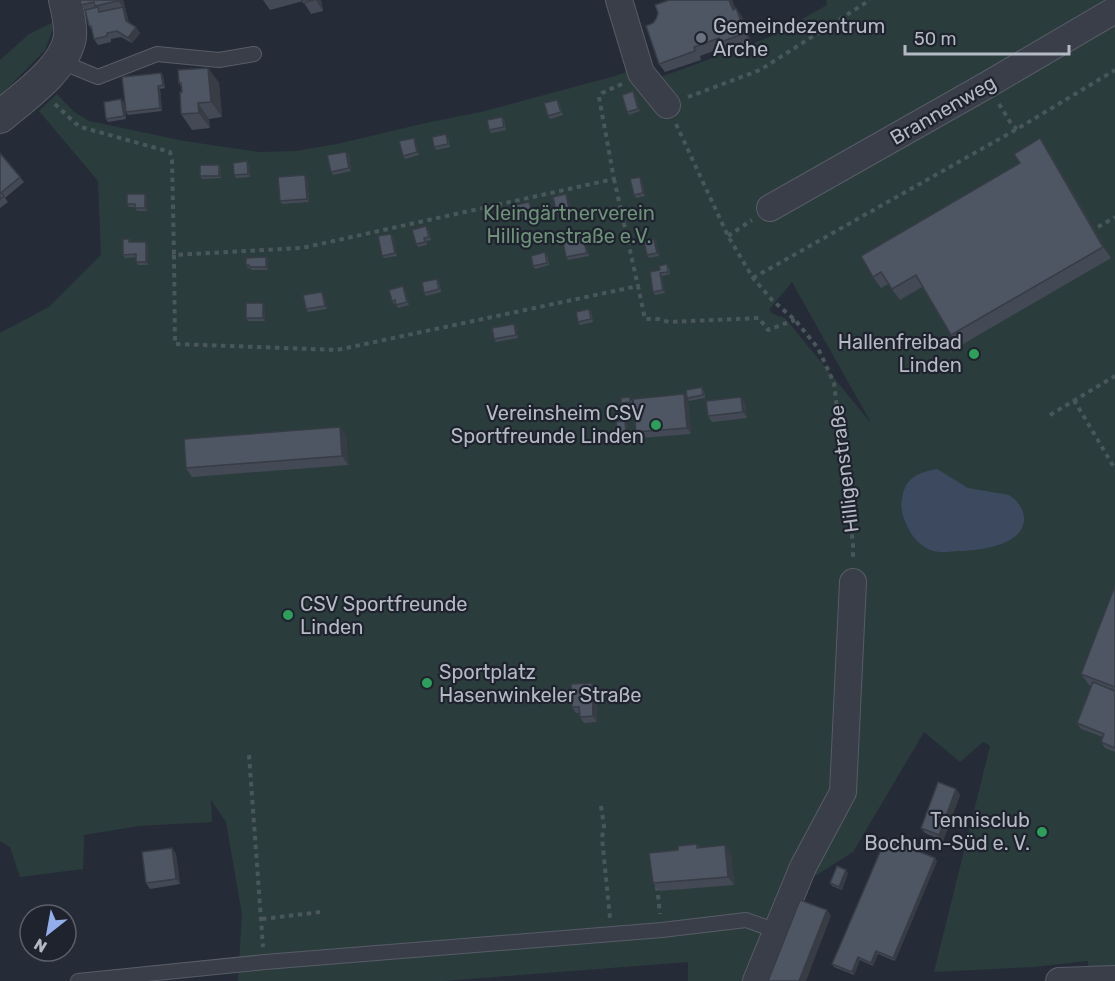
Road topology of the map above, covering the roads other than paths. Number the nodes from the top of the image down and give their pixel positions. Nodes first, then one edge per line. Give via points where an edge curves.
1 (65, 0) edge
2 (619, 0) edge
3 (1115, 10) edge
4 (254, 54) dead end
5 (61, 59) junction
6 (667, 105) road end
7 (0, 117) edge
8 (770, 208) dead end
9 (853, 582) road end
10 (777, 931) junction
11 (1115, 979) edge
12 (78, 981) edge
13 (756, 981) edge
14 (1059, 981) edge

1 - 5 street via 70,32
2 - 6 street via 641,73
3 - 8 street, Brannenweg
4 - 5 lane via 219,60 157,54 98,76
5 - 7 street
9 - 10 street via 843,792 803,867
10 - 12 lane via 746,920
10 - 13 street
11 - 14 street

